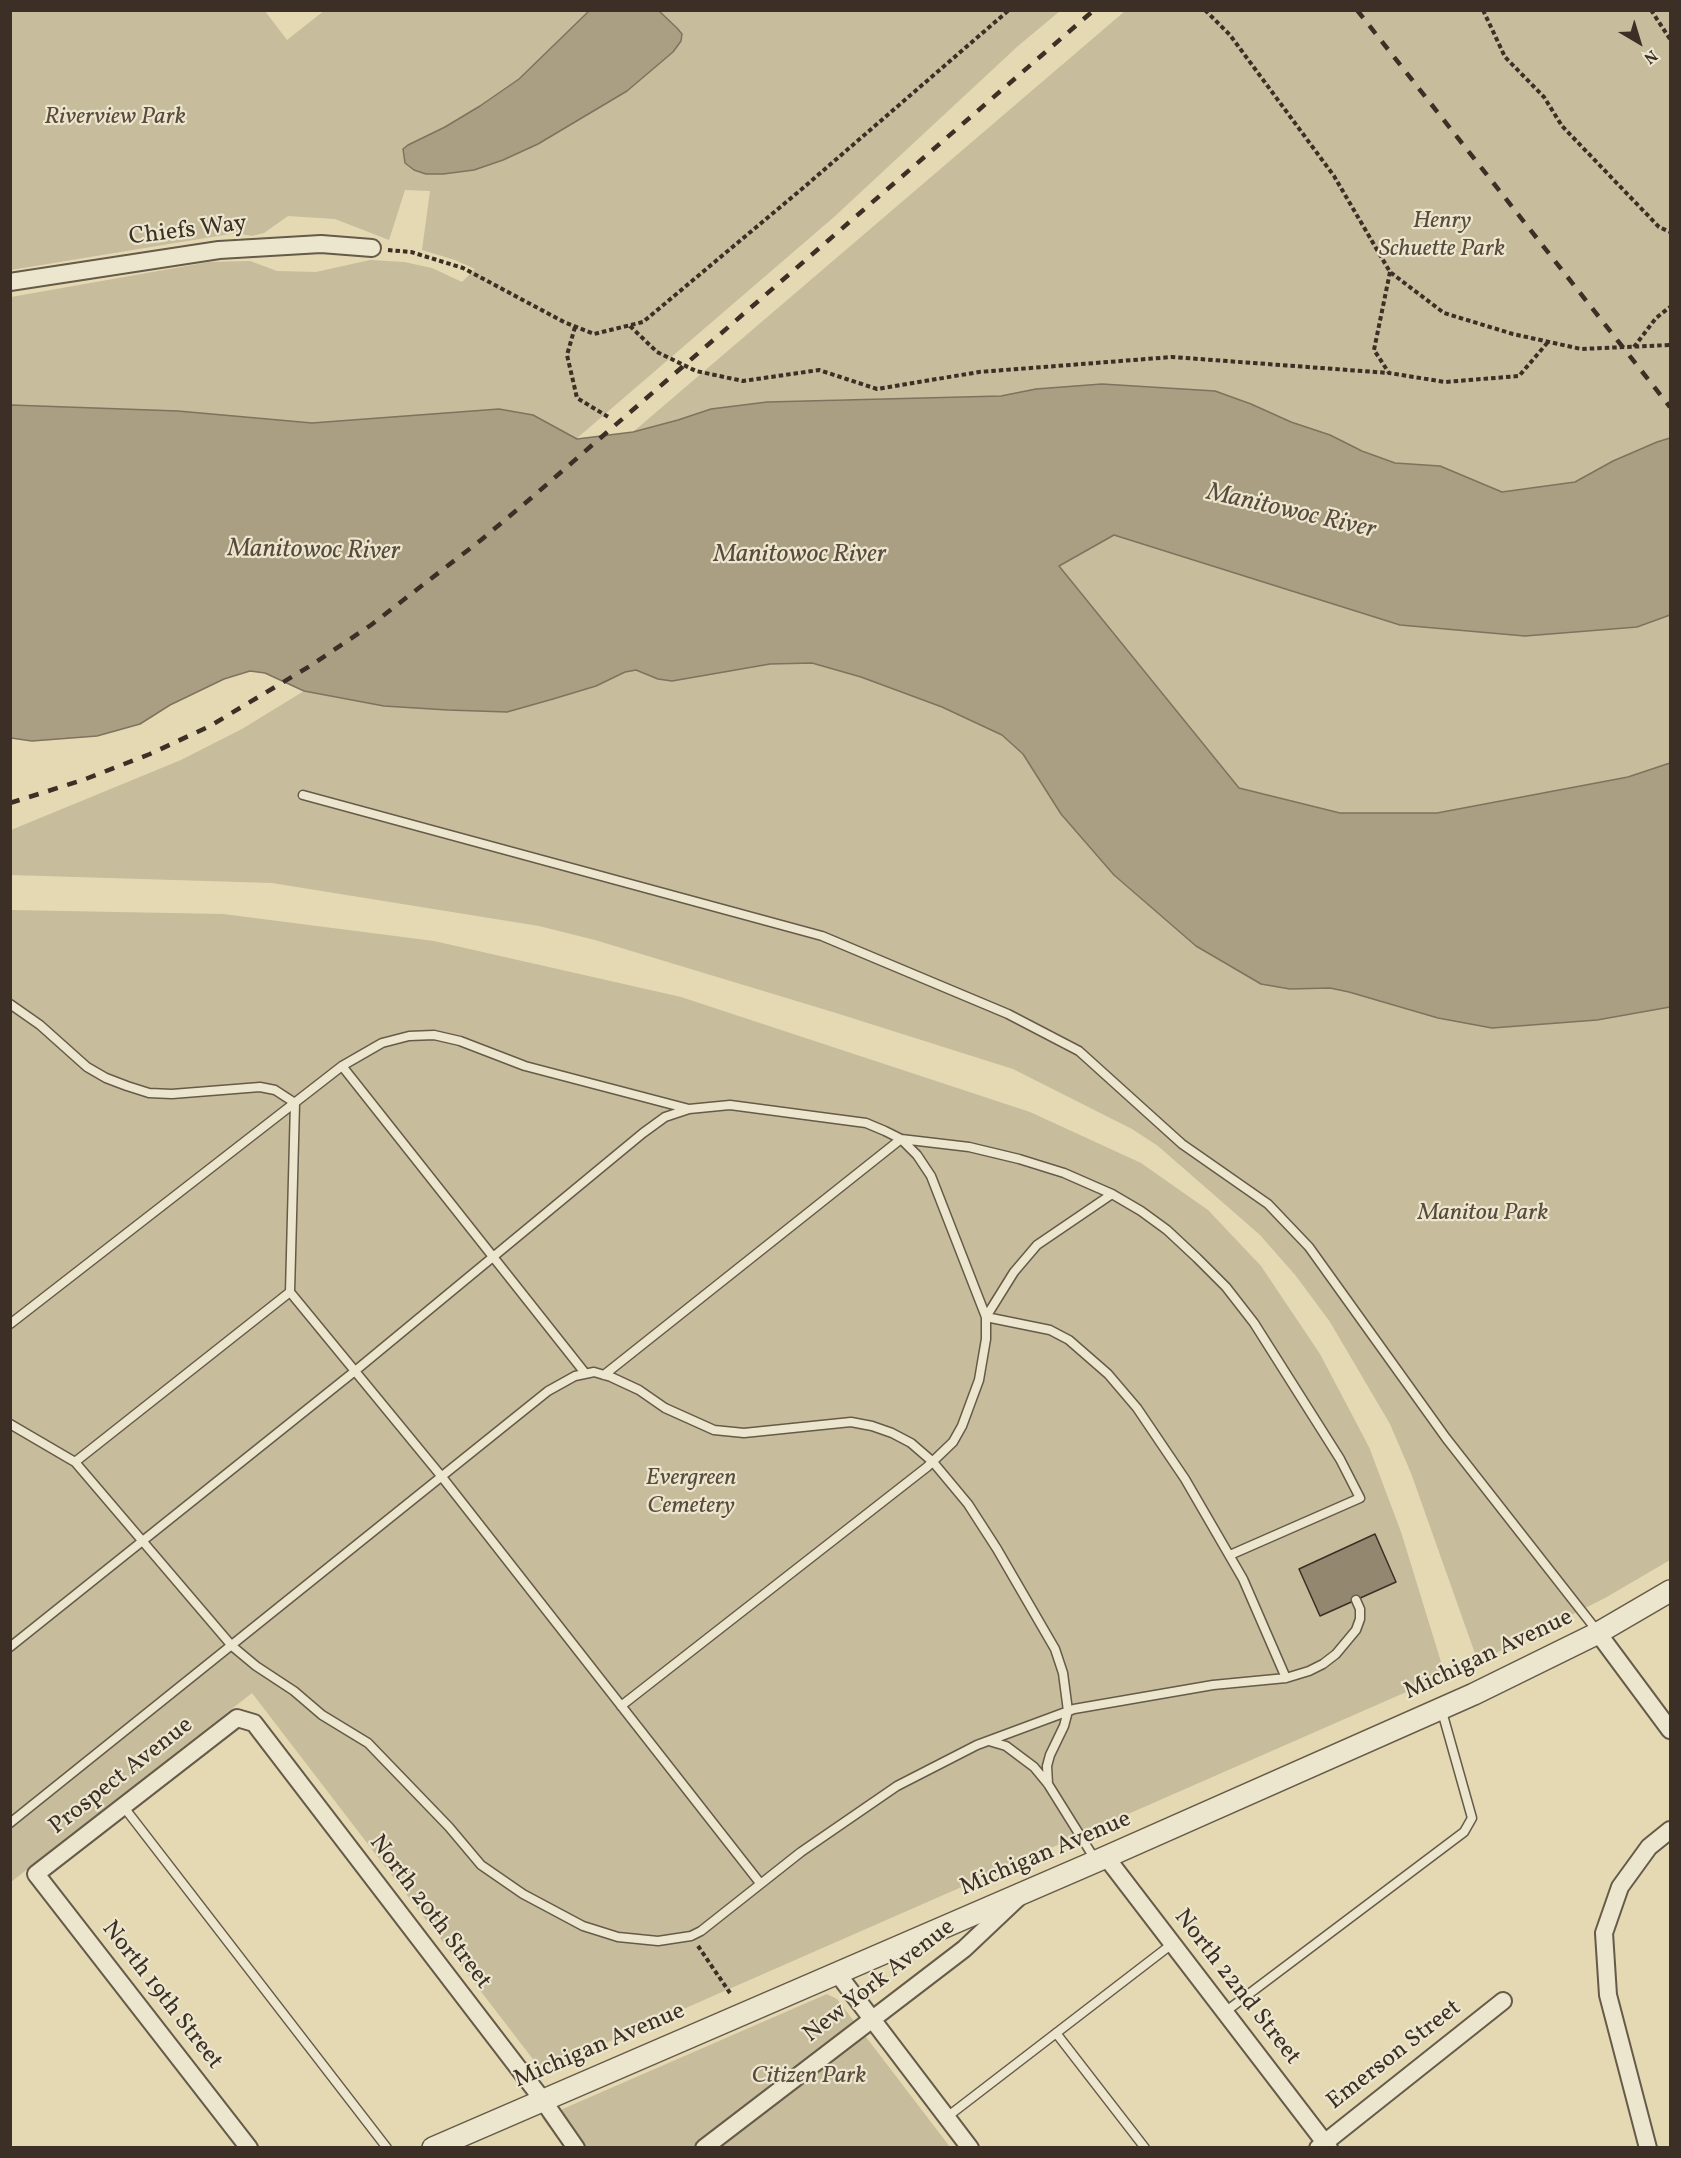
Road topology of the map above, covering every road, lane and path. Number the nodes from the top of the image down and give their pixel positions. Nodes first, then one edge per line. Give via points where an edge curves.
1 (1009, 10) edge
2 (1205, 10) edge
3 (1483, 10) edge
4 (1651, 10) edge
5 (1658, 10) edge
6 (1657, 19) junction
7 (1671, 39) edge
8 (1671, 232) edge
9 (372, 248) joint
10 (1390, 272) junction
11 (10, 282) edge
12 (1671, 306) edge
13 (630, 326) junction
14 (575, 327) junction
15 (1548, 342) junction
16 (1671, 345) edge
17 (1634, 347) junction
18 (1389, 373) junction
19 (610, 418) dead end
20 (303, 795) dead end
21 (10, 1004) edge
22 (342, 1066) junction
23 (296, 1103) junction
24 (689, 1108) junction
25 (901, 1139) junction
26 (1112, 1194) junction
27 (494, 1256) junction
28 (290, 1292) junction
29 (986, 1317) junction
30 (10, 1324) edge
31 (355, 1371) junction
32 (585, 1373) junction
33 (604, 1375) junction
34 (13, 1429) edge
35 (75, 1462) junction
36 (933, 1462) junction
37 (442, 1477) junction
38 (143, 1540) junction
39 (1230, 1555) junction
40 (1671, 1591) edge
41 (1356, 1600) dead end
42 (1598, 1633) junction
43 (232, 1646) junction
44 (10, 1647) edge
45 (1286, 1678) junction
46 (621, 1706) junction
47 (1441, 1708) junction
48 (1068, 1711) junction
49 (237, 1718) joint
50 (1671, 1730) edge
51 (989, 1741) junction
52 (1048, 1784) junction
53 (123, 1806) junction
54 (10, 1823) edge
55 (1671, 1830) edge
56 (1101, 1859) junction
57 (36, 1874) joint
58 (760, 1883) junction
59 (1024, 1892) junction
60 (691, 1936) junction
61 (1172, 1944) junction
62 (837, 1973) junction
63 (730, 1993) dead end
64 (1503, 2001) dead end
65 (1225, 2012) junction
66 (872, 2020) junction
67 (1056, 2033) junction
68 (542, 2099) junction
69 (947, 2117) junction
70 (1324, 2146) edge
71 (249, 2148) edge
72 (387, 2148) edge
73 (434, 2148) edge
74 (576, 2148) edge
75 (704, 2148) edge
76 (970, 2148) edge
77 (1145, 2148) edge
78 (1648, 2148) edge

1 - 13 path via 652,315
2 - 10 path via 1230,35 1334,176
3 - 8 path via 1504,57 1544,97 1562,126 1659,227
4 - 6 path
5 - 6 path
6 - 7 path
9 - 11 street, Chiefs Way via 321,244 219,250
9 - 14 path via 411,252 462,268
10 - 15 path via 1444,313
10 - 18 path via 1374,350
12 - 17 path via 1656,318
13 - 14 path via 594,334
13 - 18 path via 657,352 683,366 743,381 819,370 877,389 979,372 1172,357
14 - 19 path via 567,355 577,398
15 - 17 path via 1581,349
15 - 18 path via 1519,376 1445,382
16 - 17 path
20 - 42 lane via 822,936 1008,1014 1079,1051 1182,1144 1268,1204 1308,1247 1446,1438
21 - 23 lane via 87,1067 127,1086 149,1093 172,1094 260,1087 275,1090
22 - 23 lane
22 - 24 lane via 382,1042 434,1035 525,1066
22 - 27 lane
23 - 28 lane
23 - 30 lane
24 - 25 lane via 730,1105 866,1123
24 - 27 lane via 665,1117 643,1133
25 - 26 lane via 969,1147 1019,1159
25 - 29 lane via 931,1176
25 - 33 lane
26 - 29 lane via 1025,1257
26 - 39 lane via 1167,1230 1226,1287 1314,1414 1360,1498
27 - 31 lane
27 - 32 lane
28 - 31 lane
28 - 35 lane
29 - 36 lane via 983,1359 972,1404 953,1442
29 - 39 lane via 1050,1330 1088,1354 1157,1436
31 - 37 lane
31 - 38 lane
32 - 33 lane
32 - 37 lane via 548,1390
33 - 36 lane via 714,1430 744,1433 851,1422 892,1433
34 - 35 lane
35 - 38 lane
36 - 46 lane
36 - 48 lane via 974,1513 1028,1599 1055,1649
37 - 43 lane
37 - 46 lane
38 - 43 lane
38 - 44 lane
39 - 45 lane
40 - 42 street, Michigan Avenue
41 - 45 lane via 1360,1619 1347,1644 1323,1664
42 - 47 street, Michigan Avenue
42 - 50 street
43 - 54 lane
43 - 60 lane via 322,1714 368,1743 481,1865 523,1894 583,1926 618,1937 658,1941
45 - 48 lane via 1213,1685
46 - 58 lane
47 - 56 street, Michigan Avenue
47 - 65 lane via 1472,1818 1464,1832
48 - 51 lane
48 - 52 lane via 1050,1755
49 - 53 street, Prospect Avenue
49 - 68 street, North 20th Street via 254,1723
51 - 52 lane via 1022,1756
51 - 58 lane via 897,1786
52 - 56 lane
53 - 57 street, Prospect Avenue
53 - 72 lane
55 - 78 street via 1649,1847 1620,1887 1604,1933 1608,1995
56 - 59 street, Michigan Avenue
56 - 61 street, North 22nd Street
57 - 71 street, North 19th Street
58 - 60 lane
59 - 62 street, Michigan Avenue
59 - 66 street, New York Avenue via 964,1949
60 - 63 path
61 - 65 street, North 22nd Street
61 - 67 lane
62 - 66 street
62 - 68 street, Michigan Avenue
64 - 70 street, Emerson Street
65 - 70 street, North 22nd Street
66 - 69 street
66 - 75 street, New York Avenue
67 - 69 lane
67 - 77 lane
68 - 73 street, Michigan Avenue
68 - 74 street, North 20th Street
69 - 76 street

